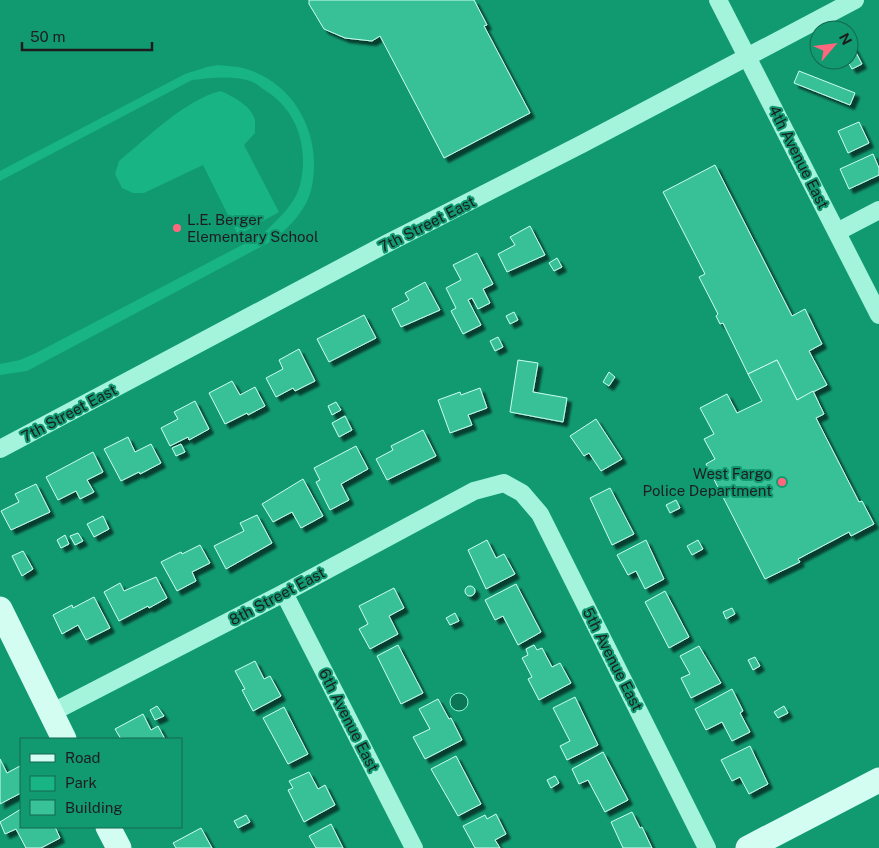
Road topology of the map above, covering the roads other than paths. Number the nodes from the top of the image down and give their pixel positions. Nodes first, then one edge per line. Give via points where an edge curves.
1 (718, 0) edge
2 (854, 0) edge
3 (747, 57) junction
4 (879, 210) edge
5 (837, 232) junction
6 (879, 315) edge
7 (0, 449) edge
8 (504, 483) joint
9 (284, 593) junction
10 (0, 609) edge
11 (51, 713) junction
12 (64, 738) edge
13 (879, 780) edge
14 (109, 828) edge
15 (119, 848) edge
16 (414, 848) edge
17 (707, 848) edge
18 (748, 848) edge

1 - 3 street, 4th Avenue East
2 - 3 street, 7th Street East
3 - 5 street, 4th Avenue East
3 - 7 street, 7th Street East
4 - 5 street
5 - 6 street, 4th Avenue East
8 - 9 street, 8th Street East via 474,491
8 - 17 street, 5th Avenue East via 522,493 540,514
9 - 11 street, 8th Street East
9 - 16 street, 6th Avenue East
10 - 11 street
11 - 12 street
13 - 18 street
14 - 15 street

